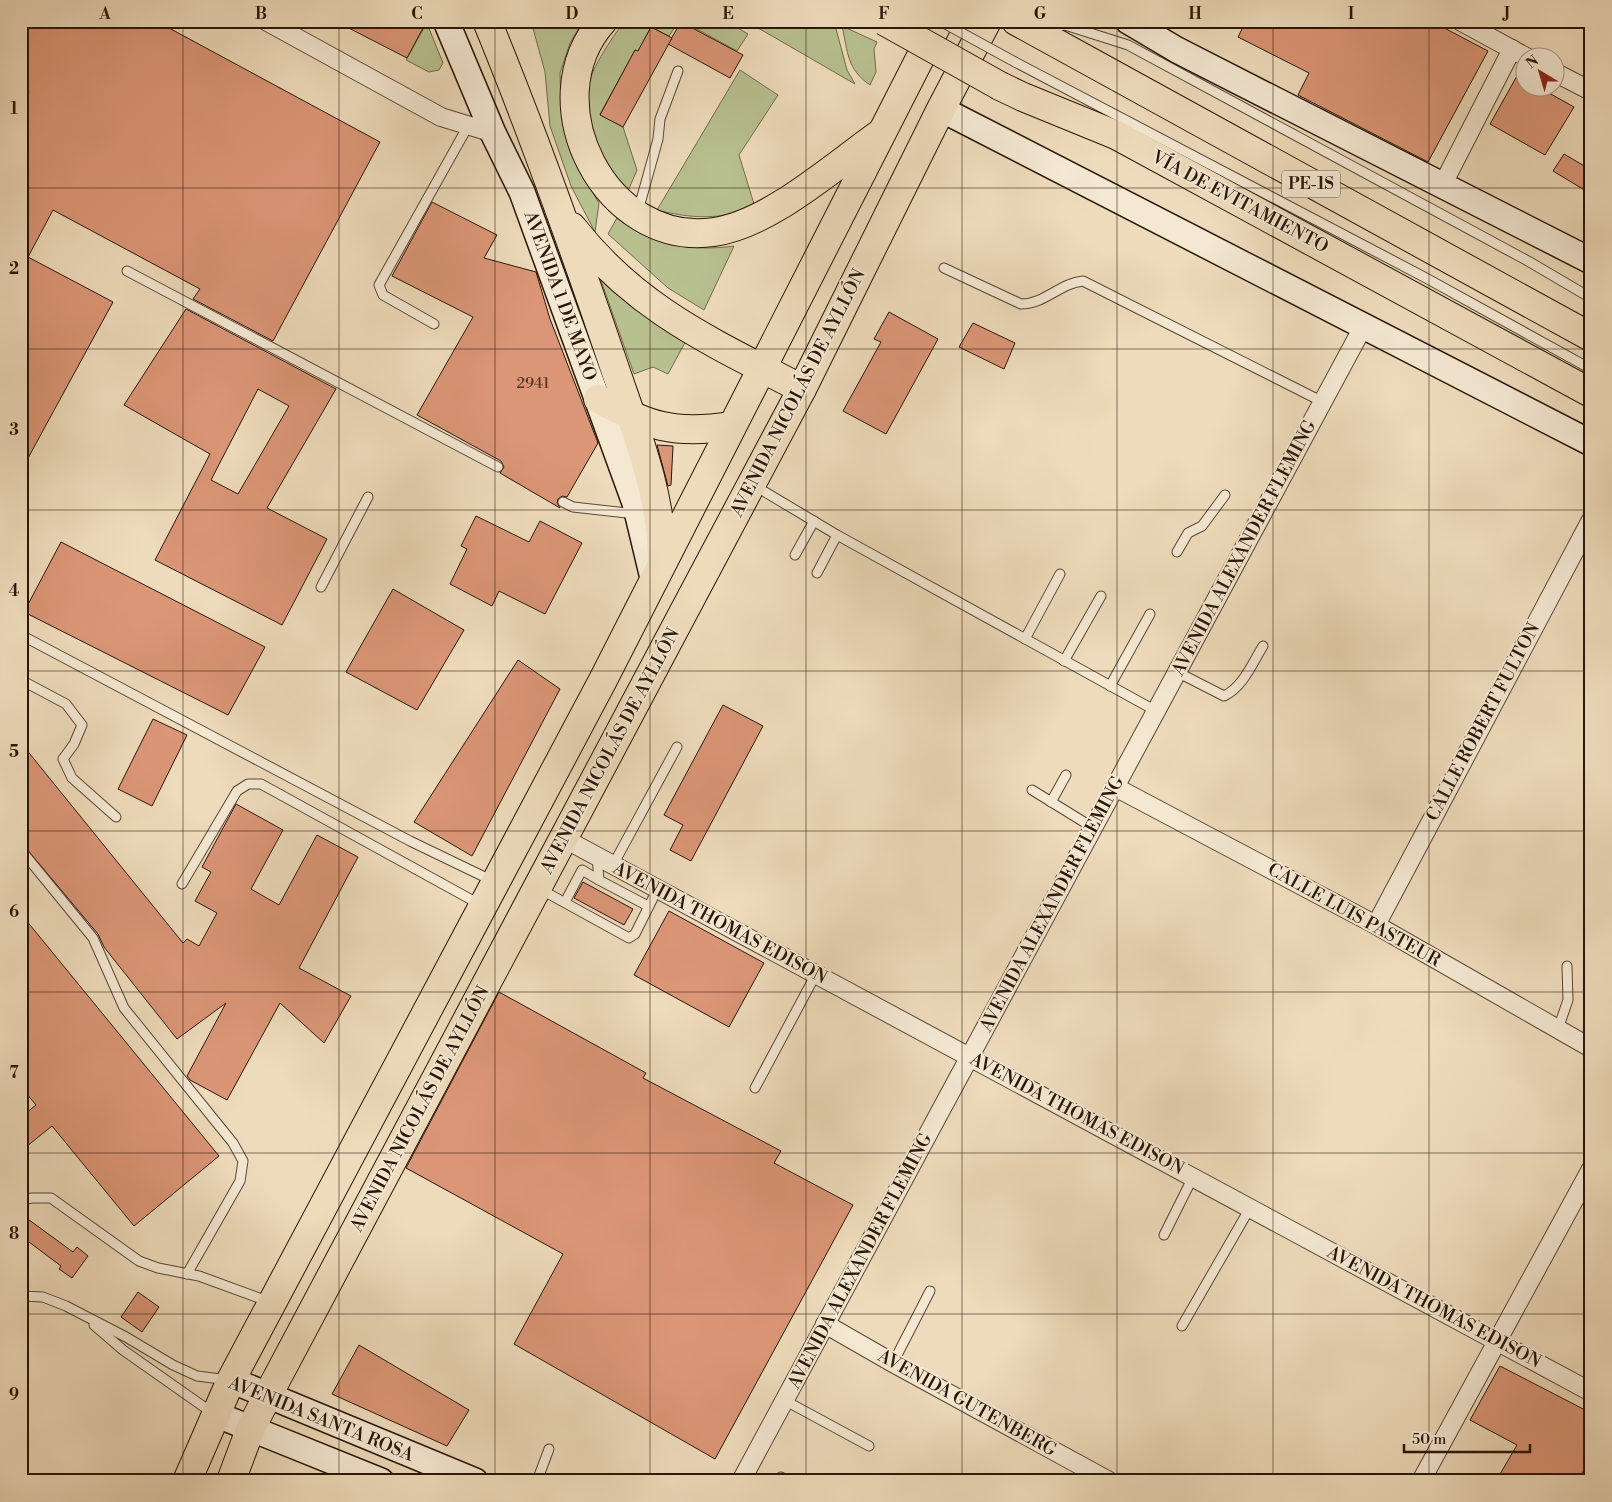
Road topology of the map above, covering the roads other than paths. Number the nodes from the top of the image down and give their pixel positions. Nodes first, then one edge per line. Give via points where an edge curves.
1 (266, 21) edge
2 (446, 21) edge
3 (603, 21) edge
4 (884, 21) edge
5 (940, 21) edge
6 (988, 21) edge
7 (1128, 21) edge
8 (1460, 21) edge
9 (483, 26) edge
10 (1025, 26) edge
11 (1512, 49) joint
12 (678, 71) dead end
13 (1564, 77) edge
14 (1591, 91) edge
15 (940, 109) junction
16 (468, 126) junction
17 (494, 133) junction
18 (881, 133) junction
19 (1443, 184) junction
20 (555, 201) junction
21 (637, 216) junction
22 (1591, 261) edge
23 (944, 268) dead end
24 (127, 271) dead end
25 (1591, 298) edge
26 (434, 324) dead end
27 (1363, 327) junction
28 (1591, 337) edge
29 (762, 368) junction
30 (1591, 369) edge
31 (802, 388) junction
32 (1591, 393) edge
33 (598, 398) junction
34 (1323, 402) junction
35 (631, 417) junction
36 (732, 426) junction
37 (1591, 442) edge
38 (498, 467) dead end
39 (751, 484) junction
40 (1225, 495) dead end
41 (368, 497) dead end
42 (563, 502) dead end
43 (638, 514) junction
44 (1591, 520) edge
45 (814, 522) junction
46 (837, 535) junction
47 (1178, 552) dead end
48 (795, 555) dead end
49 (658, 570) junction
50 (817, 573) dead end
51 (1060, 574) dead end
52 (321, 588) dead end
53 (1101, 596) dead end
54 (1150, 614) dead end
55 (21, 635) edge
56 (1025, 639) junction
57 (1263, 646) dead end
58 (1064, 661) junction
59 (1177, 672) junction
60 (21, 680) edge
61 (1110, 686) junction
62 (1156, 711) junction
63 (677, 747) dead end
64 (1066, 775) dead end
65 (1115, 786) junction
66 (1032, 790) dead end
67 (1051, 802) junction
68 (116, 817) dead end
69 (1092, 827) junction
70 (563, 838) junction
71 (21, 850) edge
72 (597, 856) junction
73 (613, 865) junction
74 (599, 880) junction
75 (182, 884) dead end
76 (538, 887) junction
77 (658, 888) junction
78 (489, 894) junction
79 (565, 902) junction
80 (648, 906) junction
81 (1376, 925) junction
82 (1567, 966) dead end
83 (816, 974) junction
84 (1558, 1029) junction
85 (1591, 1048) edge
86 (969, 1056) junction
87 (755, 1088) dead end
88 (1591, 1169) edge
89 (1193, 1177) junction
90 (21, 1200) edge
91 (1250, 1208) junction
92 (1164, 1234) dead end
93 (187, 1274) junction
94 (930, 1291) dead end
95 (21, 1296) edge
96 (272, 1303) junction
97 (86, 1318) junction
98 (825, 1324) junction
99 (1182, 1326) dead end
100 (1497, 1341) junction
101 (893, 1363) junction
102 (231, 1380) junction
103 (1591, 1392) edge
104 (268, 1395) junction
105 (784, 1400) junction
106 (215, 1414) junction
107 (250, 1430) junction
108 (869, 1446) dead end
109 (549, 1449) dead end
110 (187, 1481) edge
111 (231, 1481) edge
112 (381, 1481) edge
113 (475, 1481) edge
114 (537, 1481) edge
115 (741, 1481) edge
116 (1109, 1481) edge
117 (1421, 1481) edge

1 - 16 street via 441,117
2 - 17 street, AVENIDA 1 DE MAYO
3 - 21 main road via 590,40 579,67 575,99 578,134 597,174 616,198
4 - 32 main road, VÍA DE EVITAMIENTO / PE-1S, bridge via 1000,86 1116,135
5 - 18 main road
5 - 30 lane, bridge
6 - 15 main road, AVENIDA NICOLÁS DE AYLLÓN
7 - 19 street via 1177,50
8 - 11 street
9 - 20 main road via 521,110
10 - 25 lane via 1065,25 1128,46
10 - 28 main road, PE-1S
11 - 19 street
12 - 21 lane via 660,119 658,139
13 - 14 street
15 - 27 street
15 - 31 main road, AVENIDA NICOLÁS DE AYLLÓN
16 - 17 street
16 - 26 lane via 379,286 382,295
17 - 33 street, AVENIDA 1 DE MAYO via 522,192
18 - 21 main road via 781,204 744,225 712,232 681,233 658,227
18 - 29 main road
19 - 22 street
20 - 29 main road via 589,249 631,290 678,323
20 - 35 main road
23 - 34 lane via 1021,304 1033,304 1074,282 1083,281
24 - 38 lane
27 - 34 street, AVENIDA ALEXANDER FLEMING
27 - 37 street
29 - 31 main road
29 - 36 main road
31 - 39 main road, AVENIDA NICOLÁS DE AYLLÓN
33 - 35 main road
33 - 43 street, AVENIDA 1 DE MAYO
34 - 59 street, AVENIDA ALEXANDER FLEMING
35 - 36 main road via 682,430
35 - 49 main road via 651,483 660,527
36 - 49 main road
39 - 45 lane
39 - 70 main road, AVENIDA NICOLÁS DE AYLLÓN
40 - 47 lane via 1202,526 1188,532
41 - 52 lane
42 - 43 lane via 574,508
43 - 49 street, AVENIDA 1 DE MAYO
44 - 81 street, CALLE ROBERT FULTON
45 - 46 lane
45 - 48 lane
46 - 50 lane
46 - 56 lane
49 - 78 main road
51 - 56 lane
53 - 58 lane
54 - 61 lane
55 - 78 lane via 410,841
56 - 58 lane
57 - 59 lane via 1240,684 1224,696
58 - 61 lane
59 - 62 street, AVENIDA ALEXANDER FLEMING
60 - 68 lane via 66,704 82,725 63,759 72,778
61 - 62 lane
62 - 65 street, AVENIDA ALEXANDER FLEMING
63 - 73 lane
64 - 67 lane
65 - 69 street, AVENIDA ALEXANDER FLEMING
65 - 81 street, CALLE LUIS PASTEUR
66 - 67 lane
67 - 69 lane
69 - 86 street, AVENIDA ALEXANDER FLEMING
70 - 72 street, AVENIDA THOMAS EDISON
70 - 76 main road, AVENIDA NICOLÁS DE AYLLÓN
71 - 93 lane via 93,938 124,1008 233,1143 243,1161 240,1181
72 - 73 street, AVENIDA THOMAS EDISON
72 - 74 lane
73 - 77 street, AVENIDA THOMAS EDISON
74 - 79 lane via 582,870
74 - 80 lane
75 - 78 lane via 237,791 248,784 261,784
76 - 79 lane
76 - 104 main road, AVENIDA NICOLÁS DE AYLLÓN
77 - 80 lane
77 - 83 street, AVENIDA THOMAS EDISON
78 - 96 main road
79 - 80 lane via 629,938 635,934
81 - 84 street, CALLE LUIS PASTEUR
82 - 84 lane via 1568,1000
83 - 86 street, AVENIDA THOMAS EDISON
83 - 87 lane
84 - 85 street, CALLE LUIS PASTEUR
86 - 89 street, AVENIDA THOMAS EDISON
86 - 98 street, AVENIDA ALEXANDER FLEMING
88 - 100 street
89 - 91 street, AVENIDA THOMAS EDISON
89 - 92 lane
90 - 93 lane via 51,1198 138,1260
91 - 99 lane
91 - 100 street, AVENIDA THOMAS EDISON
93 - 96 lane
94 - 101 lane
95 - 97 lane, AVENIDA SANTA ROSA via 43,1297
96 - 102 main road
97 - 102 lane, AVENIDA SANTA ROSA via 197,1376
97 - 106 lane, AVENIDA SANTA ROSA via 123,1350
98 - 101 street, AVENIDA GUTENBERG
98 - 105 street, AVENIDA ALEXANDER FLEMING
100 - 103 street, AVENIDA THOMAS EDISON
100 - 117 street
101 - 116 street, AVENIDA GUTENBERG
102 - 104 street, AVENIDA SANTA ROSA
102 - 106 main road
104 - 107 main road, AVENIDA NICOLÁS DE AYLLÓN
104 - 113 street, AVENIDA SANTA ROSA
105 - 108 lane
105 - 115 street, AVENIDA ALEXANDER FLEMING
106 - 107 street, AVENIDA SANTA ROSA
106 - 110 main road
107 - 111 main road, AVENIDA NICOLÁS DE AYLLÓN
107 - 112 street, AVENIDA SANTA ROSA
109 - 114 lane

